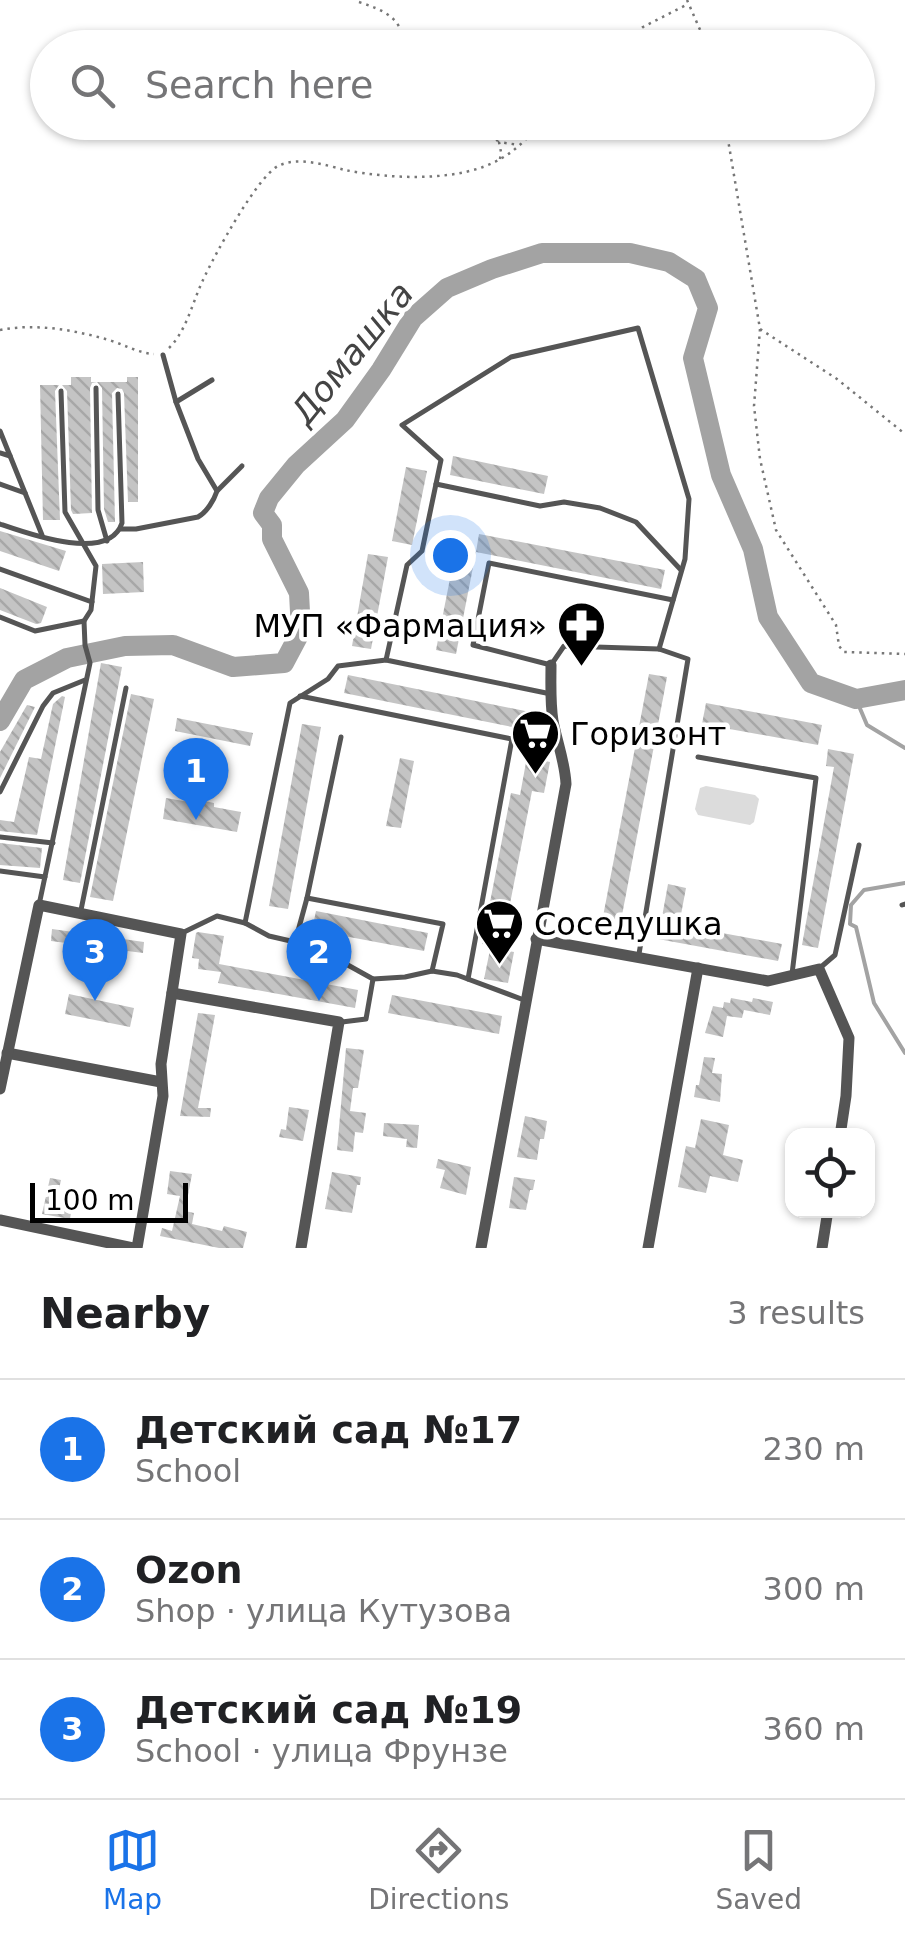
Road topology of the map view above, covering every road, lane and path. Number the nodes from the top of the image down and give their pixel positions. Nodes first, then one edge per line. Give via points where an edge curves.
1 (362, 0) edge
2 (687, 2) edge
3 (401, 30) edge
4 (640, 30) edge
5 (700, 30) edge
6 (496, 140) edge
7 (525, 140) edge
8 (727, 140) edge
9 (499, 142) junction
10 (520, 145) junction
11 (500, 160) junction
12 (0, 330) edge
13 (760, 330) junction
14 (163, 355) junction
15 (212, 380) dead end
16 (96, 388) dead end
17 (61, 391) dead end
18 (118, 394) dead end
19 (176, 402) junction
20 (0, 431) edge
21 (905, 434) edge
22 (0, 453) edge
23 (10, 456) junction
24 (242, 466) dead end
25 (0, 484) edge
26 (436, 484) junction
27 (217, 490) junction
28 (24, 492) junction
29 (0, 524) edge
30 (120, 529) junction
31 (42, 535) junction
32 (107, 541) junction
33 (83, 545) junction
34 (0, 569) edge
35 (682, 570) junction
36 (673, 600) junction
37 (92, 602) junction
38 (0, 617) edge
39 (84, 622) junction
40 (659, 650) junction
41 (905, 654) edge
42 (386, 660) junction
43 (551, 664) junction
44 (85, 680) junction
45 (126, 688) dead end
46 (551, 694) junction
47 (300, 696) junction
48 (341, 737) dead end
49 (512, 739) junction
50 (559, 747) junction
51 (698, 756) dead end
52 (0, 792) edge
53 (0, 837) edge
54 (53, 843) junction
55 (859, 845) dead end
56 (0, 871) edge
57 (46, 877) junction
58 (307, 898) junction
59 (39, 905) junction
60 (80, 913) junction
61 (244, 923) junction
62 (181, 934) junction
63 (536, 939) junction
64 (295, 942) junction
65 (639, 958) junction
66 (698, 968) junction
67 (432, 970) junction
68 (819, 970) junction
69 (792, 976) junction
70 (373, 978) junction
71 (468, 979) junction
72 (172, 993) junction
73 (525, 1000) junction
74 (339, 1022) junction
75 (4, 1052) edge
76 (161, 1082) junction
77 (0, 1090) edge
78 (841, 1128) edge
79 (827, 1218) edge
80 (0, 1220) edge
81 (135, 1248) edge
82 (301, 1248) edge
83 (480, 1248) edge
84 (648, 1248) edge
85 (822, 1248) edge

1 - 3 path via 389,13
2 - 4 path
2 - 5 path
6 - 9 path
7 - 10 path
8 - 13 path
9 - 10 path
9 - 11 path
10 - 11 path
11 - 14 path via 460,173 404,178 312,163 278,166 258,184 203,278 179,338
12 - 14 path via 58,329
13 - 21 path via 838,379
13 - 41 path via 754,406 776,530 836,625 844,652
14 - 19 lane
15 - 19 lane
16 - 32 lane via 98,510
17 - 33 lane via 65,512
18 - 30 lane
19 - 27 lane
20 - 23 lane
22 - 23 lane
23 - 28 lane
24 - 27 lane
25 - 28 lane
26 - 35 lane via 540,506 600,508 636,522
26 - 35 lane via 440,460 402,425 511,357 638,328 688,499
26 - 42 lane via 422,551 407,565
27 - 30 lane via 198,518
28 - 31 lane
29 - 31 lane
30 - 32 lane
31 - 33 lane
32 - 33 lane
33 - 37 lane via 96,566
34 - 37 lane
35 - 36 lane
36 - 40 lane
36 - 43 lane via 489,563 473,645
37 - 39 lane
38 - 39 lane via 35,631
39 - 44 lane via 90,664
40 - 43 lane via 564,646
40 - 65 lane via 688,659
42 - 46 lane
42 - 47 lane via 338,666
43 - 46 street
44 - 52 lane via 53,692 42,706
44 - 54 lane
45 - 60 lane
46 - 50 street
47 - 49 lane
47 - 61 lane via 290,703
48 - 58 lane
49 - 50 lane
49 - 71 lane
50 - 63 street via 566,784
51 - 69 lane via 816,778
53 - 54 lane
54 - 57 lane
55 - 68 lane via 834,955
56 - 57 lane
57 - 59 lane
58 - 64 lane
58 - 67 lane via 444,924
59 - 60 street
59 - 75 street
60 - 62 street
61 - 62 lane via 217,916
61 - 64 lane
62 - 72 street
63 - 65 street
63 - 73 street
64 - 70 lane
65 - 66 street
66 - 69 street via 768,981
66 - 84 street
67 - 70 lane
67 - 71 lane
68 - 69 street
68 - 78 street via 849,1038
70 - 74 lane via 366,1019
71 - 73 lane
72 - 74 street
72 - 76 street
73 - 83 street
74 - 82 street
75 - 76 street
75 - 77 street
76 - 81 street
79 - 85 street
80 - 81 street

